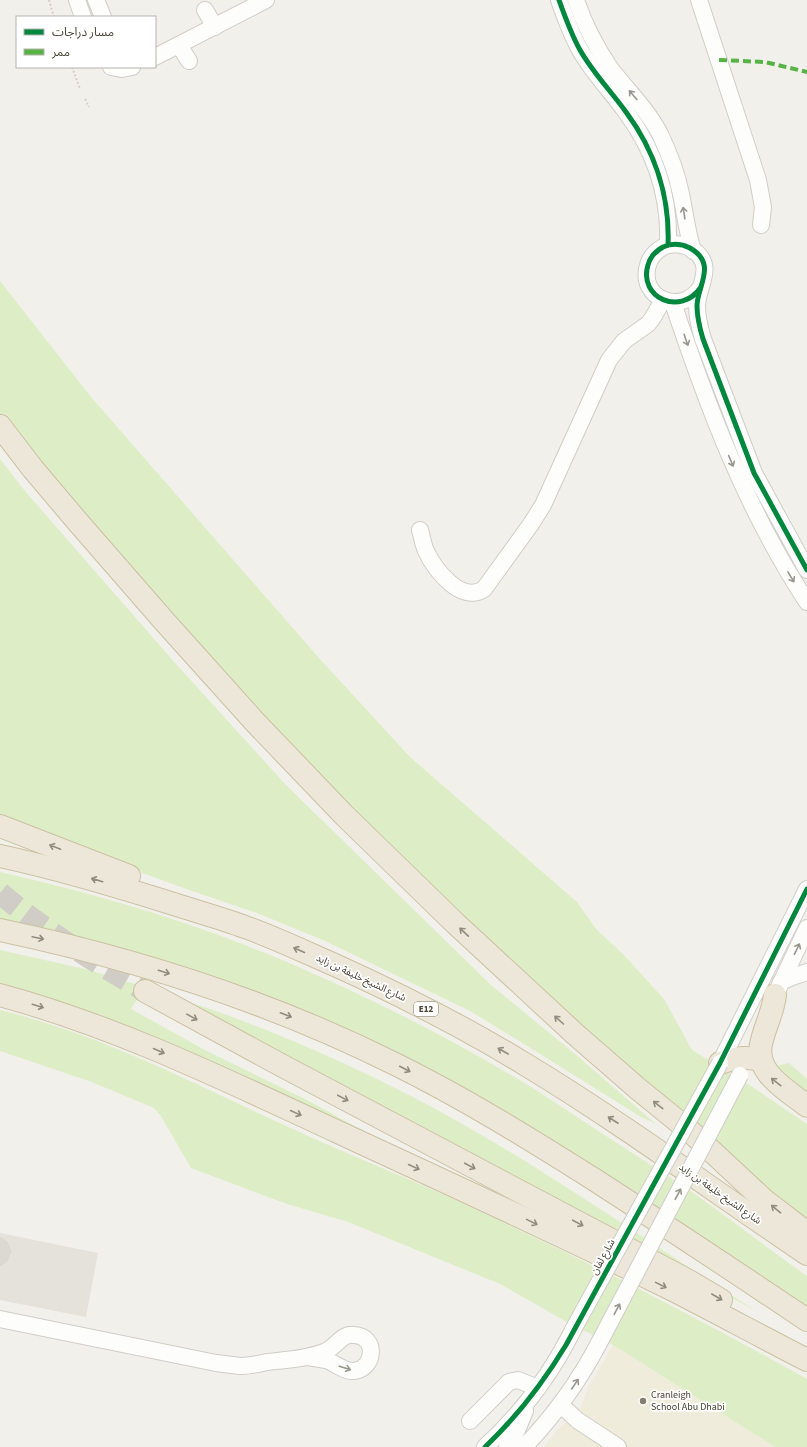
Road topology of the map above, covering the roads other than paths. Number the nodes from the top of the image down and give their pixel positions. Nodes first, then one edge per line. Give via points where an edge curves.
1 (77, 0) edge
2 (96, 0) edge
3 (266, 0) edge
4 (559, 0) edge
5 (576, 0) edge
6 (699, 0) edge
7 (205, 10) dead end
8 (84, 16) edge
9 (103, 16) edge
10 (215, 27) junction
11 (179, 45) junction
12 (156, 56) edge
13 (189, 61) dead end
14 (761, 225) dead end
15 (668, 246) junction
16 (693, 251) junction
17 (701, 287) junction
18 (668, 301) junction
19 (0, 426) edge
20 (420, 530) dead end
21 (807, 570) edge
22 (807, 602) edge
23 (0, 826) edge
24 (0, 856) edge
25 (807, 889) edge
26 (245, 927) junction
27 (807, 928) edge
28 (0, 930) edge
29 (807, 972) edge
30 (778, 989) junction
31 (145, 991) tunnel mouth
32 (0, 996) edge
33 (720, 1063) junction
34 (750, 1064) junction
35 (807, 1106) edge
36 (807, 1233) edge
37 (807, 1254) edge
38 (0, 1319) edge
39 (807, 1320) edge
40 (807, 1350) edge
41 (308, 1357) dead end
42 (807, 1360) edge
43 (538, 1388) junction
44 (528, 1402) junction
45 (561, 1405) junction
46 (470, 1421) dead end
47 (485, 1447) edge
48 (507, 1447) edge
49 (524, 1447) edge
50 (618, 1447) edge

1 - 8 street
2 - 9 street
3 - 10 street
4 - 15 street via 580,50 633,122 652,157 667,209
16 -> 5 street via 678,179 667,148 643,107 601,54
6 - 14 street via 758,180 763,207
7 - 10 street
10 - 11 street
11 - 12 street
11 - 13 street
15 - 16 street via 681,245
15 - 18 street via 651,257 646,276 656,296
16 - 17 street via 698,255 704,268 704,281
17 - 18 street via 698,293 686,301
17 - 21 street via 697,304 703,339 754,473
18 - 20 street via 648,324 624,341 609,360 543,504 484,589 474,594 468,593 445,578 426,551
18 -> 22 street via 734,467 762,526
36 -> 19 highway via 764,1200 691,1132 575,1034 454,923 354,825 165,622 76,521
26 -> 23 highway via 141,881
26 -> 24 highway, شارع الشيخ خليفة بن زايد / E12 via 105,882
25 - 33 street, شارع لفان
37 -> 26 highway, شارع الشيخ خليفة بن زايد / E12 via 622,1126 522,1062 375,984
30 -> 27 street
28 -> 39 highway via 117,958 205,985 292,1017 395,1064 493,1117 560,1158
29 - 30 street via 792,976
30 - 34 highway via 760,1045
31 -> 40 highway via 687,1280
32 -> 42 highway via 82,1020 134,1040 246,1090 531,1222
33 - 34 highway via 733,1058
33 - 43 street, شارع لفان, bridge via 554,1364
35 -> 34 highway via 767,1074
45 -> 34 street, bridge via 583,1372
38 - 41 street via 216,1363 241,1366
43 - 44 street, شارع لفان
43 - 46 street via 518,1380 509,1382
44 - 47 street, شارع لفان
44 - 48 street via 521,1424
45 - 49 street
45 - 50 street via 577,1420

